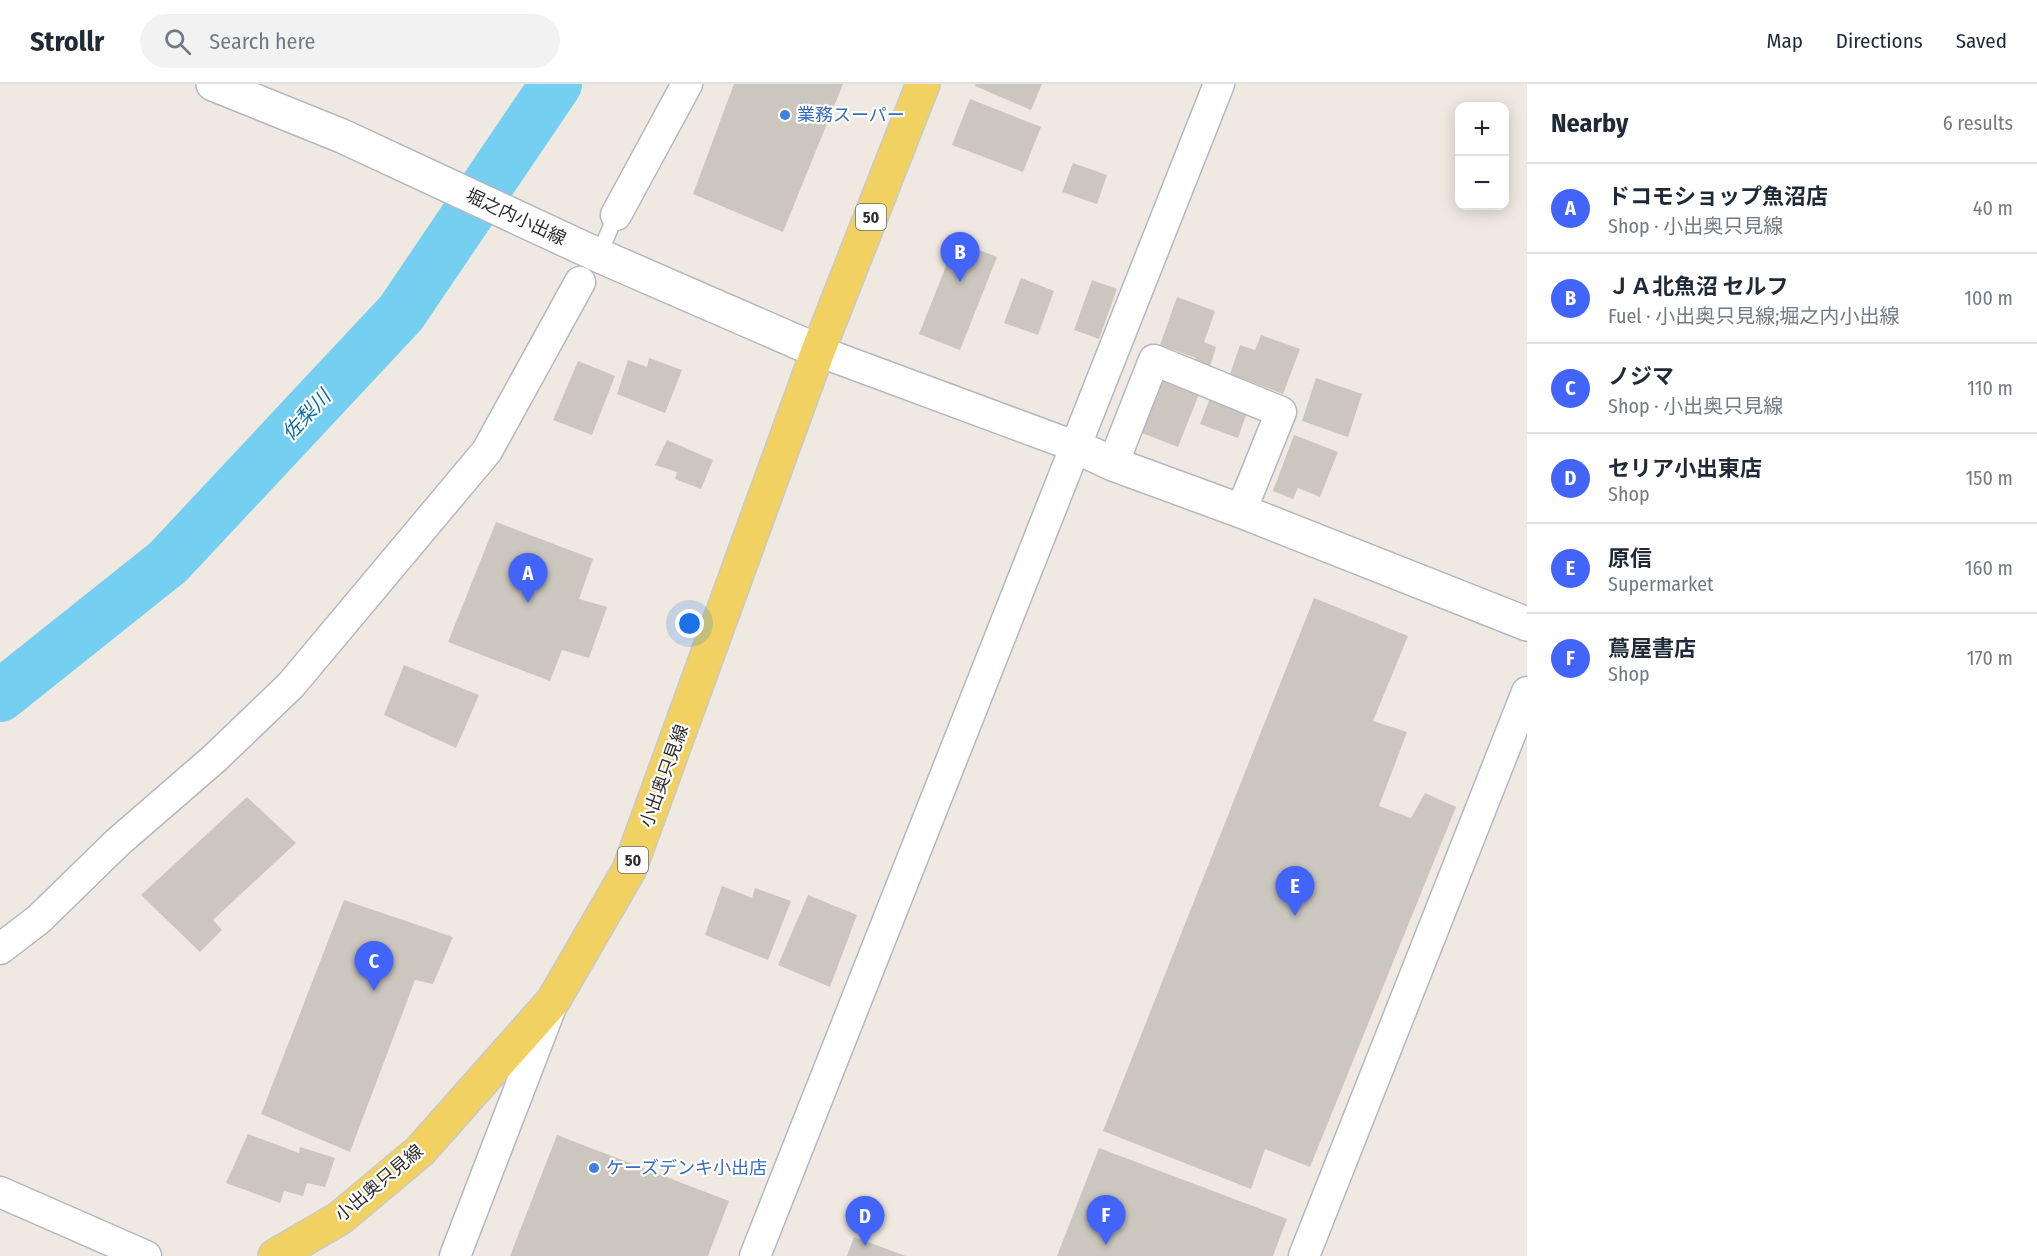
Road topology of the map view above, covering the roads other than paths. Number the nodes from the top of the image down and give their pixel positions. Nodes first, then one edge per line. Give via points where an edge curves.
1 (213, 84) edge
2 (687, 84) edge
3 (923, 84) edge
4 (1219, 84) edge
5 (616, 215) joint
6 (591, 251) junction
7 (580, 282) joint
8 (818, 351) junction
9 (1077, 447) junction
10 (1113, 464) junction
11 (1241, 511) junction
12 (1527, 624) edge
13 (1527, 692) edge
14 (0, 949) edge
15 (553, 1001) junction
16 (0, 1192) edge
17 (146, 1256) edge
18 (275, 1256) edge
19 (455, 1256) edge
20 (755, 1256) edge
21 (1304, 1256) edge

1 - 6 main road, 堀之内小出線 via 342,136
2 - 5 street
3 - 8 main road, 50
4 - 9 street
5 - 6 lane
6 - 7 lane
6 - 8 main road, 堀之内小出線
7 - 14 street via 487,451 291,686 39,919
8 - 9 street
8 - 15 main road, 小出奥只見線 / 50 via 629,870
9 - 10 main road
9 - 20 street
10 - 11 main road
10 - 11 street via 1154,360 1281,412
11 - 12 main road
13 - 21 street
15 - 18 main road, 小出奥只見線 / 50 via 420,1151 340,1218
15 - 19 street
16 - 17 street

